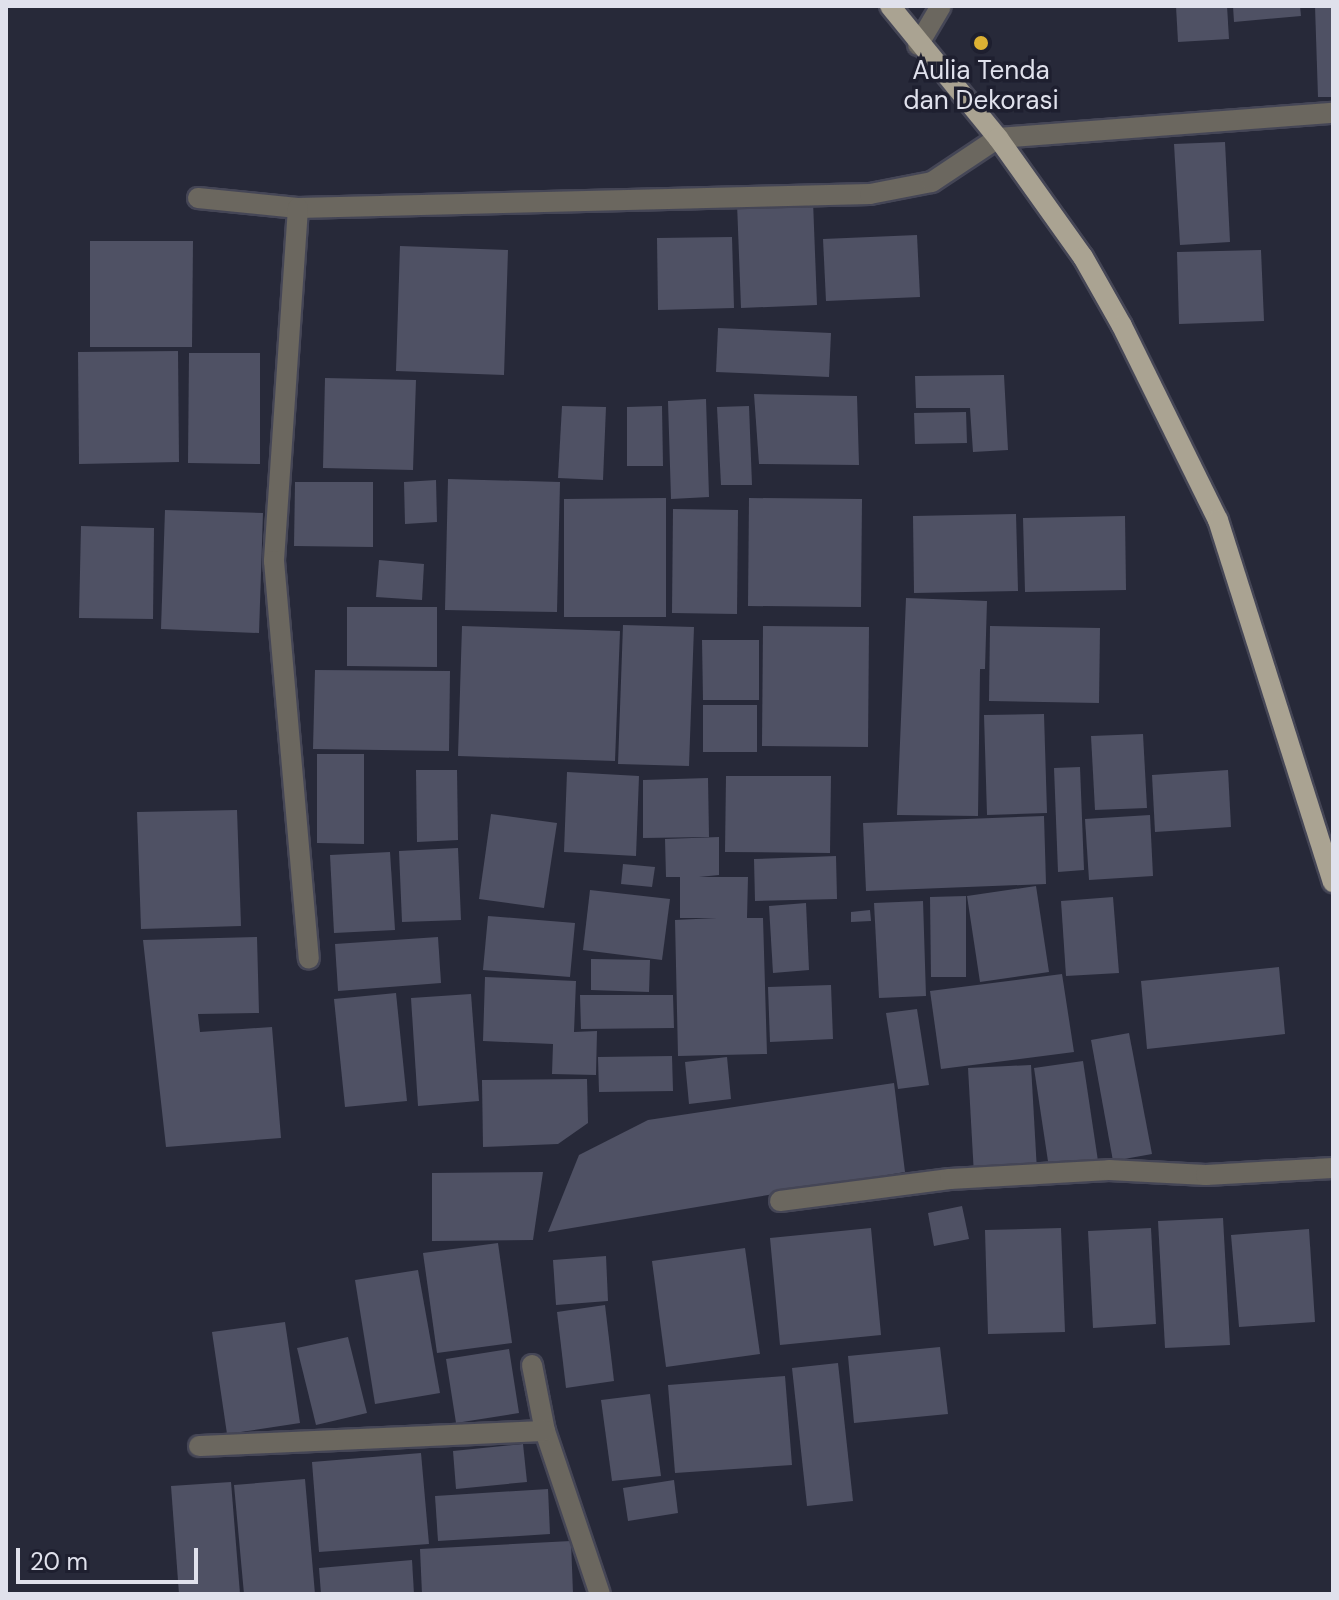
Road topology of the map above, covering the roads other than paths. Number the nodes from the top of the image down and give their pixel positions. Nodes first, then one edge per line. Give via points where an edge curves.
1 (890, 6) edge
2 (941, 6) edge
3 (918, 45) junction
4 (1333, 113) edge
5 (998, 138) junction
6 (198, 198) dead end
7 (298, 208) junction
8 (1333, 882) edge
9 (309, 958) dead end
10 (1333, 1168) edge
11 (780, 1201) dead end
12 (532, 1365) dead end
13 (545, 1431) junction
14 (199, 1446) dead end
15 (600, 1594) edge

1 - 3 main road
2 - 3 street
3 - 5 main road
4 - 5 street
5 - 7 street via 932,182 870,194
5 - 8 main road via 1083,257 1218,520
6 - 7 street
7 - 9 street via 274,561
10 - 11 street via 1295,1174 1109,1170 965,1178
12 - 13 street
13 - 14 street
13 - 15 street

